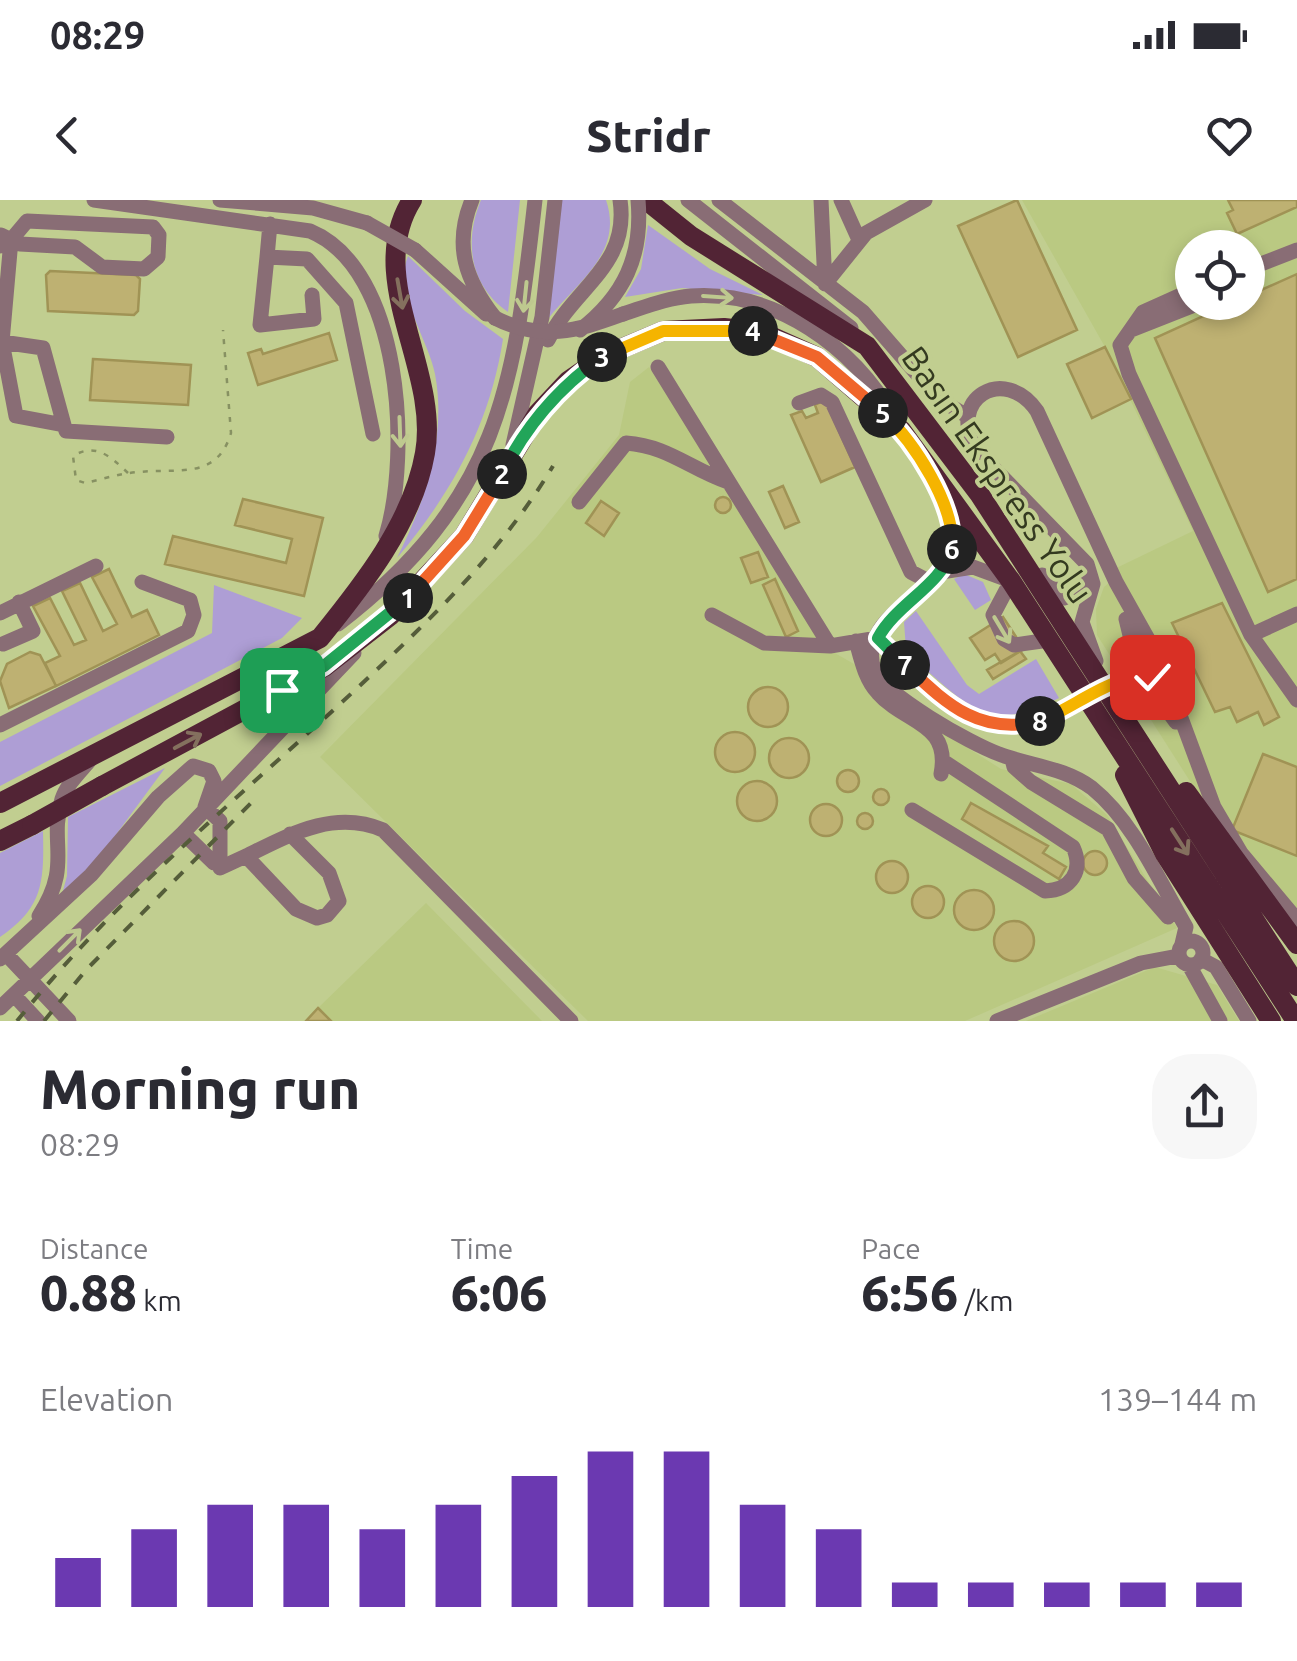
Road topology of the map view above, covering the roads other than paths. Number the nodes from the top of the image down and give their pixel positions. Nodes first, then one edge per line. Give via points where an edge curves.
1 (94, 200) edge
2 (220, 200) edge
3 (412, 200) edge
4 (535, 200) edge
5 (555, 200) edge
6 (620, 200) edge
7 (638, 200) edge
8 (646, 200) edge
9 (688, 200) edge
10 (720, 200) edge
11 (821, 200) edge
12 (841, 200) edge
13 (924, 200) edge
14 (469, 208) edge
15 (270, 224) junction
16 (4, 240) edge
17 (859, 240) junction
18 (1295, 251) edge
19 (267, 257) junction
20 (1265, 262) edge
21 (1265, 270) edge
22 (826, 284) junction
23 (312, 295) dead end
24 (1175, 298) edge
25 (1175, 313) edge
26 (495, 318) junction
27 (580, 330) junction
28 (1131, 330) junction
29 (2, 342) junction
30 (867, 346) junction
31 (658, 367) dead end
32 (531, 375) junction
33 (798, 402) dead end
34 (965, 416) junction
35 (64, 425) junction
36 (902, 430) junction
37 (373, 434) dead end
38 (168, 437) dead end
39 (509, 459) junction
40 (928, 470) junction
41 (728, 482) junction
42 (579, 502) dead end
43 (1002, 532) junction
44 (381, 553) junction
45 (1087, 564) junction
46 (96, 566) dead end
47 (936, 577) junction
48 (1011, 581) junction
49 (142, 582) dead end
50 (1116, 582) junction
51 (19, 602) junction
52 (0, 613) edge
53 (1297, 614) edge
54 (392, 615) junction
55 (712, 616) dead end
56 (1251, 635) junction
57 (320, 638) junction
58 (878, 638) junction
59 (1049, 640) junction
60 (856, 641) junction
61 (1, 643) edge
62 (830, 646) junction
63 (1160, 660) junction
64 (1139, 670) junction
65 (1297, 700) edge
66 (1117, 707) junction
67 (2, 720) edge
68 (1182, 729) junction
69 (1108, 731) junction
70 (1148, 757) junction
71 (1012, 759) junction
72 (90, 760) junction
73 (0, 803) edge
74 (205, 807) junction
75 (912, 810) dead end
76 (183, 832) junction
77 (290, 834) junction
78 (0, 841) edge
79 (246, 856) junction
80 (1144, 856) junction
81 (217, 866) junction
82 (1128, 866) junction
83 (1168, 917) dead end
84 (1297, 920) edge
85 (22, 942) junction
86 (1297, 944) edge
87 (3, 956) edge
88 (1188, 956) junction
89 (31, 978) junction
90 (1297, 986) edge
91 (14, 995) junction
92 (0, 1011) edge
93 (6, 1021) edge
94 (38, 1021) edge
95 (69, 1021) edge
96 (571, 1021) edge
97 (997, 1021) edge
98 (1220, 1021) edge
99 (1249, 1021) edge
100 (1271, 1021) edge
101 (1296, 1021) edge

1 - 15 street
2 - 26 street, bridge via 313,208 367,222 416,250 467,301
3 -> 44 main road via 395,258 400,301 422,372 425,454
4 -> 57 street via 518,343 486,446 428,539 374,596
5 - 32 street
6 - 32 street via 624,224 615,251 558,320
7 - 27 street, bridge via 636,248 624,284
8 - 30 main road via 691,236
9 - 30 street, Basın Ekspress Yolu via 802,286
10 - 22 street
11 - 22 street
12 - 17 street
13 - 17 street
14 - 26 street via 465,270
15 - 19 street
15 -> 44 street via 330,239 362,277 392,370 401,428 397,498
16 - 16 street via 76,246 102,267 144,268 158,257 159,235 153,227 26,221
16 - 29 street
17 - 22 street
18 - 20 street
18 - 21 street
19 - 23 street via 260,325 314,319
19 - 37 street via 307,259 346,303
22 - 34 street via 863,312 938,398
24 - 28 street via 1144,312
25 - 28 street
26 - 27 street, bridge via 544,335
27 -> 36 street, bridge via 694,296 742,299 785,314 851,360
28 - 56 street via 1120,346 1129,374
29 - 35 street via 43,348
29 - 35 street via 16,416
30 - 43 main road, Basın Ekspress Yolu
31 - 41 street
32 - 39 street
33 - 47 street via 821,395 832,402 911,572
34 - 45 street via 977,451
34 - 50 street via 992,389 1027,396
35 - 38 street via 66,431
36 - 39 main road, Basın Ekspress Yolu via 803,351 761,332 682,329 606,354 568,381
36 - 40 main road, Basın Ekspress Yolu
39 - 54 main road, Basın Ekspress Yolu via 464,536
40 - 47 street via 953,536
40 - 48 main road, Basın Ekspress Yolu
41 - 42 street via 698,472 668,450 626,443
41 - 62 street
43 - 45 street via 1064,598 1086,585
43 - 66 main road, Basın Ekspress Yolu
44 - 57 main road
45 - 66 street via 1093,584 1083,634
46 - 51 street
47 - 48 street via 973,566
47 - 58 street via 893,614
48 - 59 main road, Basın Ekspress Yolu
48 -> 59 street via 993,615 1004,638 1014,645
49 - 67 street via 190,600 193,621 184,635
50 - 63 street
50 - 64 street
51 - 52 street
51 - 61 street via 33,631
53 - 56 street
54 - 74 street
78 -> 54 main road, Basın Ekspress Yolu, bridge via 324,666
55 - 62 street via 764,643
56 - 65 street
57 - 72 main road
58 - 60 street
58 - 64 street, bridge via 968,718 1014,726 1062,713
58 - 71 street via 873,661 881,680 972,741
59 - 69 main road, Basın Ekspress Yolu
60 - 62 street
60 - 75 street via 874,688 938,737 942,767 1073,847 1078,863 1072,880 1045,891
63 - 64 street via 1146,654
63 - 68 street
64 - 68 street
66 - 70 main road, Basın Ekspress Yolu
68 - 84 street via 1232,840
69 - 100 main road via 1152,832
69 -> 101 main road, Basın Ekspress Yolu
70 - 86 main road via 1180,785
70 - 90 main road, Basın Ekspress Yolu
71 - 80 street via 1092,788
71 - 82 street via 1031,782 1108,829
72 - 73 main road
72 - 85 street via 61,802 54,893
74 - 76 street
74 - 81 street via 220,821
74 - 85 street via 214,781 193,766
76 - 81 street
89 -> 76 street
77 - 79 street
77 - 79 street via 335,884 339,901 327,915 296,909
77 - 96 street via 331,822 383,830
79 - 81 street
80 - 82 street
80 - 88 street via 1186,926
82 - 83 street
85 - 87 street
87 - 89 street
88 - 97 street via 1126,968
88 - 98 street
88 - 99 street via 1216,967
89 - 91 street
89 - 95 street
91 - 92 street
91 - 94 street
92 - 93 street

